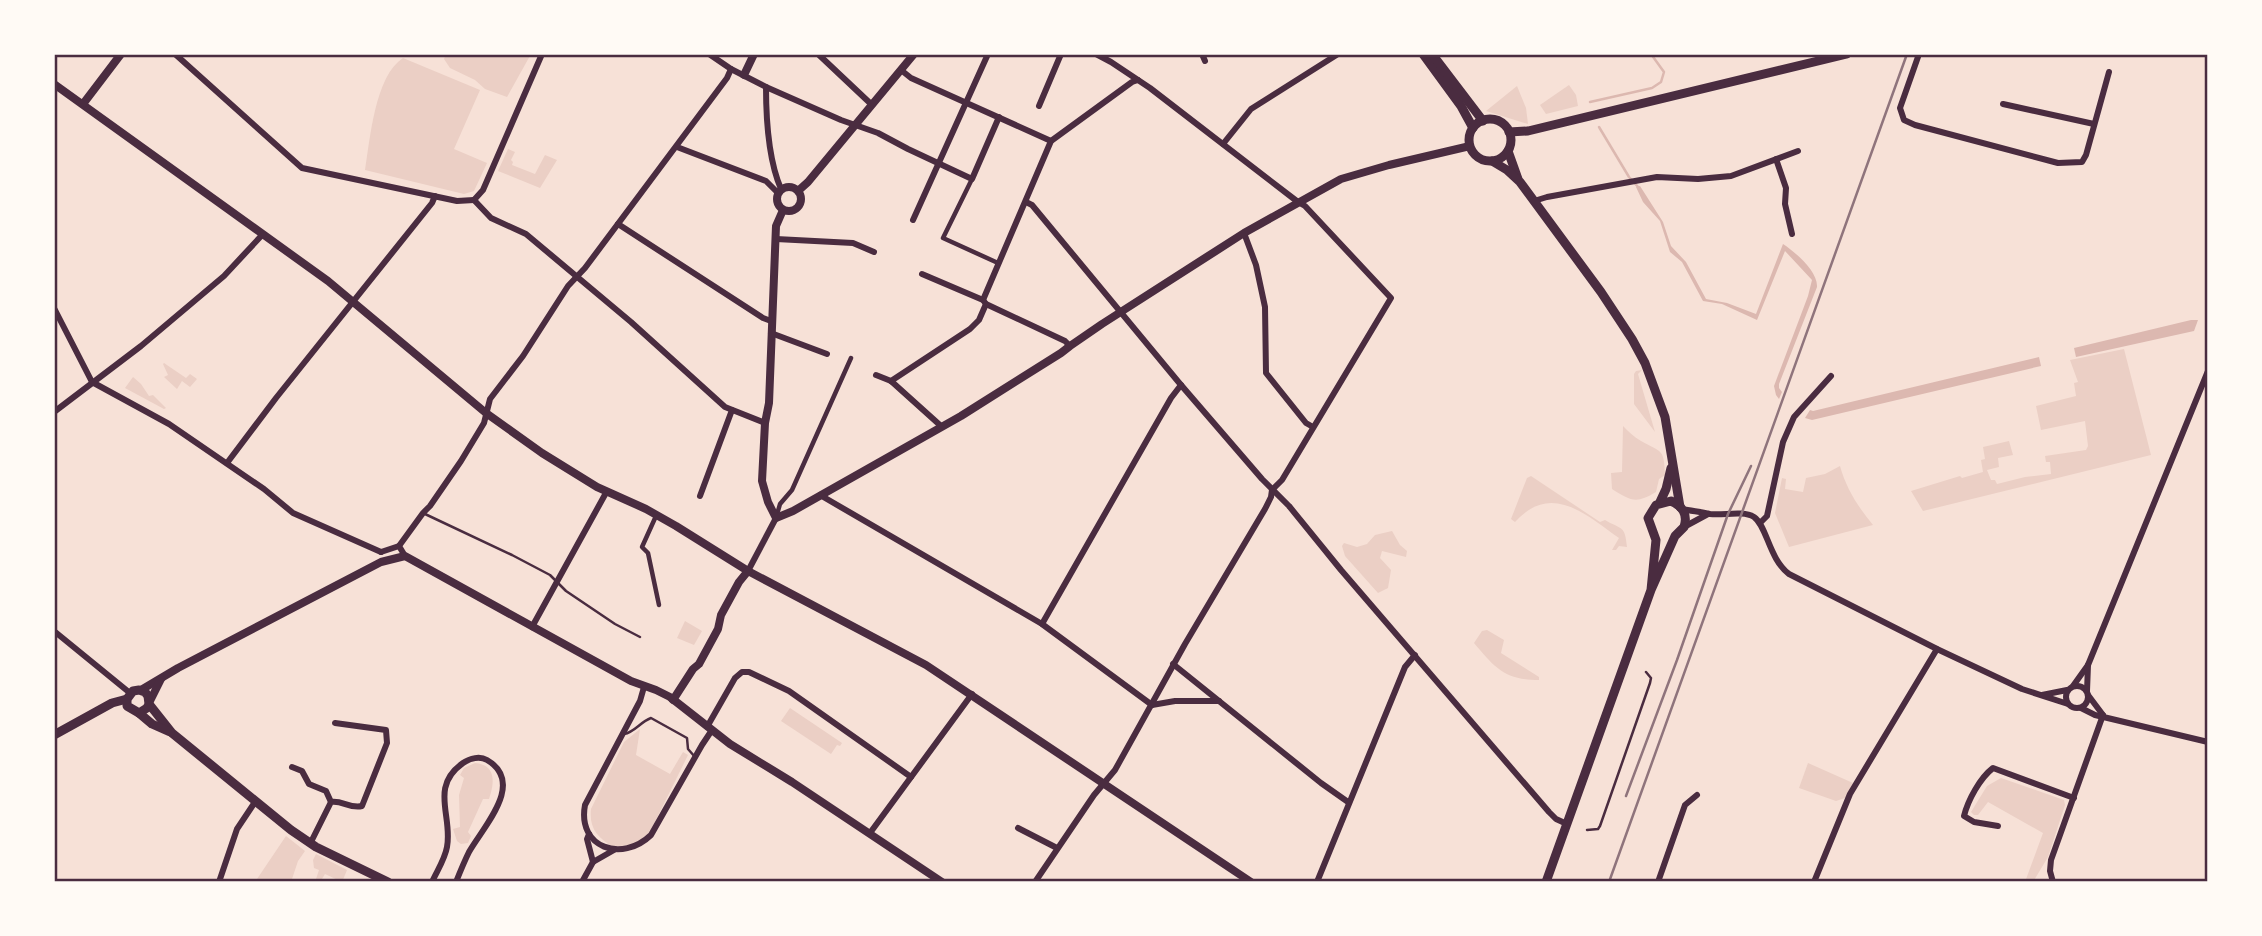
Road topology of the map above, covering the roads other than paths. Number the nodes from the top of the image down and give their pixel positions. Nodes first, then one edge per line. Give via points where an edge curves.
1 (109, 54) edge
2 (121, 54) edge
3 (174, 54) edge
4 (542, 54) edge
5 (709, 54) edge
6 (754, 54) edge
7 (818, 54) edge
8 (914, 54) edge
9 (988, 54) edge
10 (1061, 54) edge
11 (1096, 54) edge
12 (1338, 54) edge
13 (1423, 54) edge
14 (1432, 54) edge
15 (1847, 54) edge
16 (1919, 54) edge
17 (114, 63) junction
18 (731, 69) junction
19 (901, 70) junction
20 (2109, 72) dead end
21 (744, 75) junction
22 (1138, 80) junction
23 (54, 84) edge
24 (766, 87) junction
25 (966, 102) junction
26 (83, 104) junction
27 (871, 104) junction
28 (2003, 104) dead end
29 (1039, 106) dead end
30 (999, 117) junction
31 (1483, 121) junction
32 (2094, 124) junction
33 (855, 125) junction
34 (1473, 128) junction
35 (1051, 141) junction
36 (1509, 141) junction
37 (1223, 144) junction
38 (1470, 146) junction
39 (677, 147) junction
40 (1798, 151) dead end
41 (1776, 159) junction
42 (1492, 161) junction
43 (939, 163) junction
44 (972, 178) junction
45 (1520, 182) junction
46 (780, 191) junction
47 (798, 191) junction
48 (435, 196) junction
49 (474, 200) junction
50 (1534, 201) junction
51 (1026, 202) junction
52 (1298, 202) junction
53 (783, 210) junction
54 (913, 220) dead end
55 (618, 224) junction
56 (1244, 233) junction
57 (263, 234) junction
58 (1792, 234) dead end
59 (776, 239) junction
60 (874, 252) dead end
61 (998, 263) junction
62 (922, 274) dead end
63 (577, 275) junction
64 (354, 301) junction
65 (984, 302) junction
66 (54, 308) edge
67 (1121, 312) junction
68 (771, 321) junction
69 (771, 333) junction
70 (1069, 345) junction
71 (827, 354) dead end
72 (851, 358) dead end
73 (2208, 371) edge
74 (876, 375) dead end
75 (1832, 376) dead end
76 (92, 382) junction
77 (891, 382) junction
78 (1181, 385) junction
79 (732, 410) junction
80 (54, 412) edge
81 (486, 413) junction
82 (765, 423) junction
83 (941, 426) junction
84 (1313, 427) junction
85 (227, 463) junction
86 (1672, 463) junction
87 (1272, 490) junction
88 (607, 491) junction
89 (820, 495) junction
90 (699, 496) dead end
91 (1660, 502) junction
92 (1681, 508) junction
93 (423, 513) junction
94 (1708, 514) junction
95 (656, 515) junction
96 (776, 518) junction
97 (1760, 523) junction
98 (1684, 527) junction
99 (1655, 534) junction
100 (1675, 536) junction
101 (399, 546) junction
102 (381, 552) junction
103 (405, 556) junction
104 (381, 562) junction
105 (748, 571) junction
106 (557, 583) junction
107 (1651, 590) junction
108 (659, 605) dead end
109 (1042, 624) junction
110 (532, 627) junction
111 (54, 631) edge
112 (640, 637) dead end
113 (1937, 649) junction
114 (1415, 655) junction
115 (1173, 664) junction
116 (2088, 664) junction
117 (1646, 672) dead end
118 (161, 678) junction
119 (644, 687) junction
120 (2070, 688) junction
121 (141, 690) junction
122 (2088, 693) junction
123 (972, 694) junction
124 (2037, 695) junction
125 (128, 696) junction
126 (673, 700) junction
127 (149, 702) junction
128 (1221, 702) junction
129 (2068, 704) junction
130 (1152, 705) junction
131 (106, 707) junction
132 (2081, 708) junction
133 (135, 711) junction
134 (2103, 715) junction
135 (335, 723) dead end
136 (710, 729) junction
137 (172, 733) junction
138 (622, 734) junction
139 (54, 735) edge
140 (2208, 742) edge
141 (695, 757) junction
142 (292, 767) dead end
143 (911, 777) junction
144 (1103, 782) junction
145 (1697, 795) dead end
146 (2074, 798) junction
147 (255, 802) junction
148 (331, 802) junction
149 (1348, 802) junction
150 (1567, 824) junction
151 (1998, 826) dead end
152 (1018, 828) dead end
153 (1587, 830) dead end
154 (870, 833) junction
155 (589, 834) junction
156 (310, 844) junction
157 (1057, 848) junction
158 (614, 850) junction
159 (593, 862) junction
160 (1660, 881) edge
161 (219, 882) edge
162 (388, 882) edge
163 (432, 882) edge
164 (456, 882) edge
165 (582, 882) edge
166 (942, 882) edge
167 (1035, 882) edge
168 (1251, 882) edge
169 (1317, 882) edge
170 (1546, 882) edge
171 (1814, 882) edge
172 (2053, 882) edge

1 - 17 street
2 - 17 street
3 - 48 street via 302,168
4 - 49 street via 483,190
5 - 18 street
6 - 21 street
7 - 27 street
8 - 19 street
9 - 25 street
10 - 29 street
11 - 22 street
12 - 37 street via 1251,109
13 - 34 main road
14 - 31 main road
15 - 36 main road via 1528,131
16 - 32 street via 1900,108 1904,120 1915,125 2058,163 2082,162
17 - 26 street
18 - 21 street
18 - 39 street
19 - 25 street
19 - 27 street
20 - 32 street
21 - 24 street
22 - 35 street
22 - 37 street
23 - 26 street
24 - 33 street
24 - 46 street via 773,167
25 - 30 street
25 - 43 street
26 - 57 street
27 - 33 street
28 - 32 street
30 - 35 street
30 - 44 street
31 - 34 main road
31 - 36 main road via 1501,122
33 - 43 street
33 - 47 street
34 - 38 main road
35 - 51 street
36 - 42 main road via 1503,156
36 - 45 main road
37 - 52 street
38 - 42 main road via 1476,156
38 - 52 street via 1341,179
39 - 46 street via 766,181
39 - 55 street
40 - 41 street
41 - 50 street via 1731,176 1657,177
41 - 58 street via 1786,188
42 - 45 main road
43 - 44 street
43 - 54 street
44 - 61 street via 943,238
45 - 50 main road
46 - 47 street via 792,187
46 - 53 street via 778,205
47 - 53 street via 799,207
48 - 49 street
48 - 64 street
49 - 63 street via 491,218 526,233
50 - 86 main road via 1601,292 1645,363 1665,417
51 - 61 street
51 - 67 street
52 - 56 street
52 - 84 street via 1391,299
53 - 59 street
55 - 63 street
55 - 68 street
56 - 67 street
56 - 84 street via 1265,307 1266,373
57 - 64 street
57 - 76 street via 224,276
59 - 60 street via 852,243
59 - 68 street
61 - 65 street
62 - 65 street
63 - 79 street
63 - 81 street via 490,399
64 - 81 street
64 - 85 street
65 - 70 street
65 - 77 street via 976,325
66 - 76 street
67 - 70 street
67 - 78 street
68 - 69 street
69 - 71 street
69 - 82 street
70 - 83 street
72 - 96 street
73 - 116 street
74 - 77 street
75 - 97 street via 1797,413 1783,442 1767,516
76 - 80 street
76 - 85 street via 169,424
77 - 83 street
78 - 87 street
78 - 109 street
79 - 82 street
79 - 90 street
81 - 88 street
81 - 93 street via 461,461
82 - 96 street via 762,481
83 - 89 street
84 - 87 street
85 - 102 street via 293,513
86 - 91 main road
86 - 92 main road
87 - 114 street
87 - 115 street
88 - 95 street
88 - 106 street
89 - 96 street
89 - 109 street
91 - 92 main road via 1671,501
91 - 99 main road via 1648,518
92 - 94 street
92 - 98 main road
93 - 101 street
93 - 106 lane via 512,555
94 - 97 street via 1751,516
94 - 98 street
95 - 105 street
95 - 108 street via 642,547 648,553
96 - 105 street
97 - 113 street via 1775,561 1788,574
98 - 100 main road
99 - 100 main road
99 - 107 main road
100 - 107 main road
101 - 102 street
101 - 103 street
102 - 104 street
103 - 104 street
103 - 110 street
104 - 118 street
105 - 123 street
105 - 126 street via 699,664
106 - 110 street
106 - 112 lane
107 - 150 main road
109 - 130 street
110 - 119 street
111 - 125 street
113 - 124 street
113 - 171 street via 1850,794
114 - 149 street via 1405,667
114 - 150 street via 1549,812
115 - 128 street
115 - 130 street
116 - 120 street
116 - 122 street
117 - 153 lane via 1650,683 1600,826
118 - 121 street
118 - 127 street
119 - 126 street
119 - 138 street
120 - 122 street via 2079,685
120 - 124 street
120 - 129 street
121 - 125 main road
121 - 127 main road
122 - 132 street
122 - 134 street
123 - 143 street
123 - 144 street
124 - 129 street
125 - 131 main road
125 - 133 main road via 127,706
126 - 136 street
127 - 133 main road via 147,709
127 - 137 main road
128 - 130 street
128 - 149 street
129 - 132 street
130 - 144 street via 1111,776
131 - 133 main road
131 - 139 main road
132 - 134 street
133 - 137 main road
134 - 140 street
134 - 146 street
135 - 148 street via 386,730 387,743 362,806
136 - 141 street
136 - 143 street via 735,678 748,672 789,691
136 - 154 street
137 - 147 main road
138 - 141 lane via 651,718 687,738
138 - 155 street via 585,804
141 - 158 street via 651,835 634,848
142 - 148 street via 302,771 309,784 326,791
143 - 154 street
144 - 157 street
144 - 168 street
145 - 160 street via 1685,805
146 - 151 street via 1993,768 1964,816
146 - 172 street via 2051,860
147 - 156 main road
147 - 161 street via 237,829
148 - 156 street
149 - 169 street
150 - 170 main road
152 - 157 street
154 - 166 street
155 - 158 street
155 - 159 street
156 - 162 main road
157 - 167 street
158 - 159 street
159 - 165 street
163 - 164 street via 447,850 446,784 454,769 469,759 484,758 503,778 503,793

